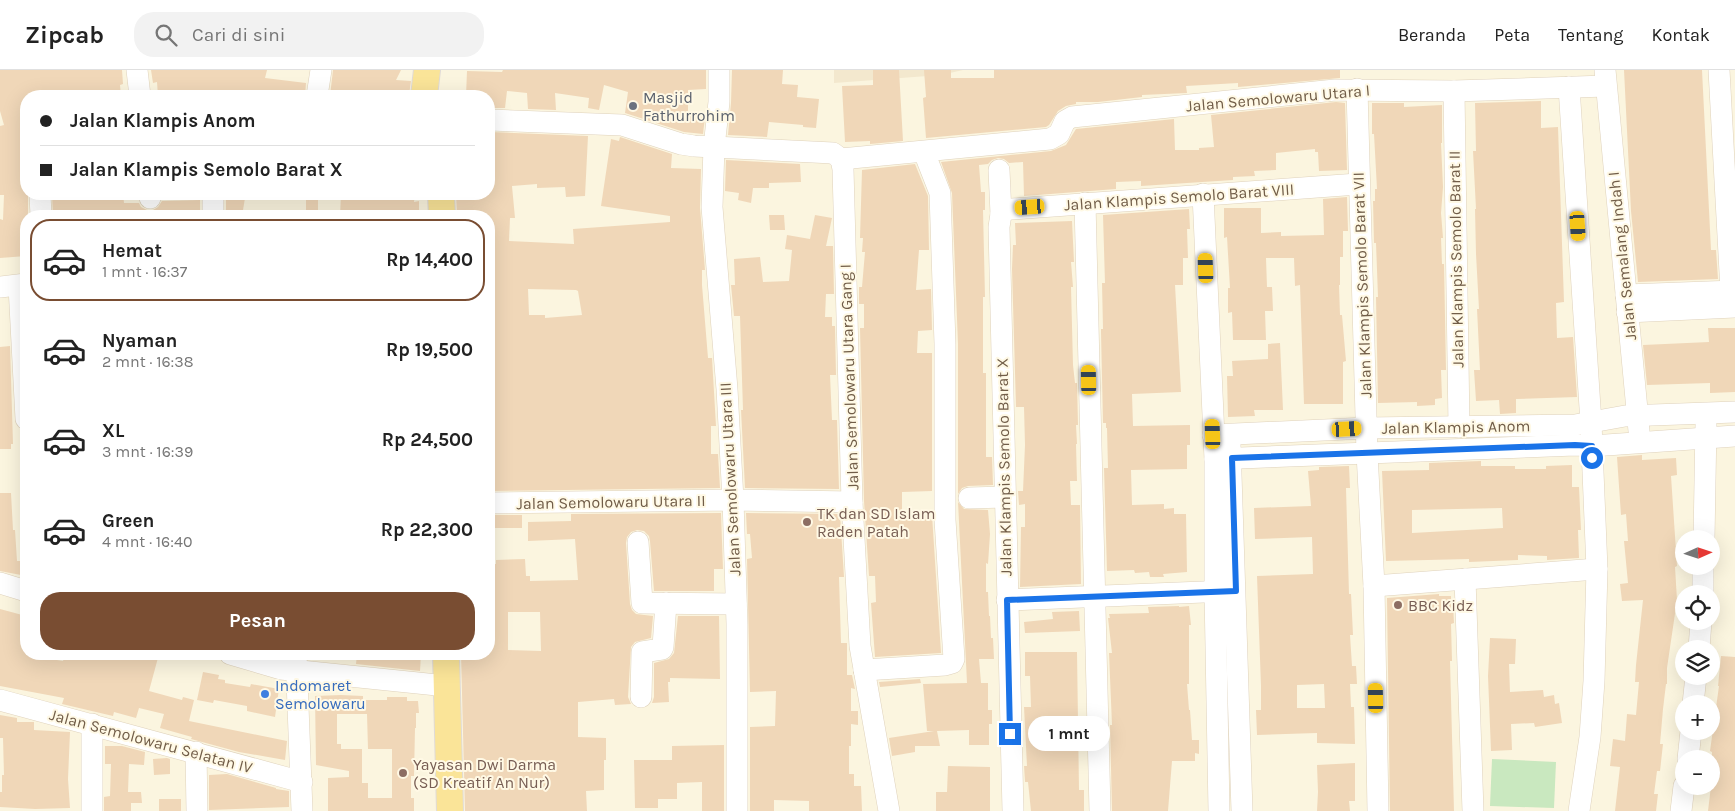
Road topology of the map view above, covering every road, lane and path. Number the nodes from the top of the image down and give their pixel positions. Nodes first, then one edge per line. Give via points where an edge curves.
1 (137, 70) edge
2 (321, 70) edge
3 (428, 70) edge
4 (442, 70) edge
5 (719, 70) edge
6 (1719, 70) edge
7 (1605, 78) edge
8 (1569, 87) junction
9 (1357, 89) junction
10 (139, 90) edge
11 (318, 90) edge
12 (425, 90) edge
13 (440, 90) edge
14 (1454, 91) junction
15 (495, 120) edge
16 (714, 147) junction
17 (924, 152) junction
18 (837, 156) junction
19 (999, 170) dead end
20 (1358, 184) junction
21 (1203, 194) junction
22 (1084, 203) junction
23 (1001, 214) junction
24 (15, 286) edge
25 (1734, 296) edge
26 (1626, 303) junction
27 (20, 346) edge
28 (1735, 412) edge
29 (1706, 413) junction
30 (1638, 416) junction
31 (1591, 423) junction
32 (1459, 427) junction
33 (1367, 428) junction
34 (1221, 434) junction
35 (1735, 436) edge
36 (1707, 437) junction
37 (1640, 442) junction
38 (1592, 446) junction
39 (1367, 453) junction
40 (1223, 459) junction
41 (1005, 497) junction
42 (969, 498) dead end
43 (733, 500) junction
44 (852, 502) junction
45 (495, 503) edge
46 (1704, 530) edge
47 (638, 542) dead end
48 (1597, 569) junction
49 (1465, 579) junction
50 (0, 583) edge
51 (1374, 586) junction
52 (20, 589) edge
53 (1236, 591) junction
54 (1215, 592) junction
55 (1094, 597) junction
56 (1007, 600) junction
57 (666, 603) junction
58 (736, 604) junction
59 (250, 660) edge
60 (434, 660) edge
61 (445, 660) edge
62 (297, 662) edge
63 (864, 670) junction
64 (440, 686) junction
65 (641, 697) dead end
66 (0, 700) edge
67 (92, 724) junction
68 (196, 752) junction
69 (302, 782) junction
70 (1683, 795) edge
71 (92, 811) edge
72 (197, 811) edge
73 (302, 811) edge
74 (435, 811) edge
75 (450, 811) edge
76 (737, 811) edge
77 (889, 811) edge
78 (1012, 811) edge
79 (1100, 811) edge
80 (1219, 811) edge
81 (1242, 811) edge
82 (1378, 811) edge
83 (1473, 811) edge
84 (1578, 811) edge
85 (1681, 811) edge

1 - 10 street
2 - 11 street
3 - 12 main road
4 - 13 main road
5 - 16 street, Jalan Semolowaru Utara III
6 - 25 street
7 - 8 street, Jalan Semolowaru Utara I
7 - 26 street, Jalan Semalang Indah I
8 - 14 street, Jalan Semolowaru Utara I
8 - 31 street
9 - 14 street, Jalan Semolowaru Utara I
9 - 17 street, Jalan Semolowaru Utara I via 1072,116 1059,134 1050,139
9 - 20 street, Jalan Klampis Semolo Barat VII
14 - 32 street, Jalan Klampis Semolo Barat II
15 - 16 street via 622,125 682,144
16 - 18 street
16 - 43 street, Jalan Semolowaru Utara III via 712,207
17 - 18 street
17 - 63 street via 940,193 945,344 945,520 954,659 945,666
18 - 44 street, Jalan Semolowaru Utara Gang I via 843,179
19 - 23 street, Jalan Klampis Semolo Barat X
20 - 21 street, Jalan Klampis Semolo Barat VIII
20 - 33 street, Jalan Klampis Semolo Barat VII
21 - 22 street, Jalan Klampis Semolo Barat VIII
21 - 34 street
22 - 23 street, Jalan Klampis Semolo Barat VIII via 1012,208
22 - 55 street
23 - 41 street, Jalan Klampis Semolo Barat X
24 - 27 street
25 - 26 street
26 - 30 street, Jalan Semalang Indah I
28 - 29 street, Jalan Klampis Anom
29 - 30 street, Jalan Klampis Anom
29 - 36 street
30 - 31 street, Jalan Klampis Anom
30 - 37 street, Jalan Semalang Indah I
31 - 32 street, Jalan Klampis Anom
31 - 38 street
32 - 33 street, Jalan Klampis Anom
33 - 34 street, Jalan Klampis Anom
33 - 39 street, Jalan Klampis Semolo Barat VII
34 - 40 street
35 - 36 street, Jalan Klampis Anom
36 - 37 street, Jalan Klampis Anom
36 - 46 street
37 - 38 street, Jalan Klampis Anom
38 - 39 street, Jalan Klampis Anom
38 - 48 street
39 - 40 street, Jalan Klampis Anom
39 - 51 street, Jalan Klampis Semolo Barat VII
40 - 53 street
40 - 54 street
41 - 42 street
41 - 56 street, Jalan Klampis Semolo Barat X
43 - 44 street, Jalan Semolowaru Utara II
43 - 45 street, Jalan Semolowaru Utara II
43 - 58 street, Jalan Semolowaru Utara III
44 - 63 street, Jalan Semolowaru Utara Gang I
47 - 57 street via 640,601 645,604
48 - 49 street
48 - 84 street via 1593,700
49 - 51 street
49 - 83 street
50 - 52 street
51 - 82 street, Jalan Klampis Semolo Barat VII
53 - 54 street
53 - 81 street
54 - 55 street
54 - 80 street
55 - 56 street
55 - 79 street
56 - 78 street, Jalan Klampis Semolo Barat X
57 - 58 street
57 - 65 street via 664,647 642,652
58 - 76 street, Jalan Semolowaru Utara III
59 - 62 street via 281,669
60 - 64 main road
61 - 64 main road
62 - 64 street
62 - 69 street
63 - 77 street, Jalan Semolowaru Utara Gang I
64 - 74 main road
64 - 75 main road
66 - 67 street, Jalan Semolowaru Selatan IV
67 - 68 street, Jalan Semolowaru Selatan IV
67 - 71 street
68 - 69 street, Jalan Semolowaru Selatan IV
68 - 72 street
69 - 73 street
70 - 85 street

